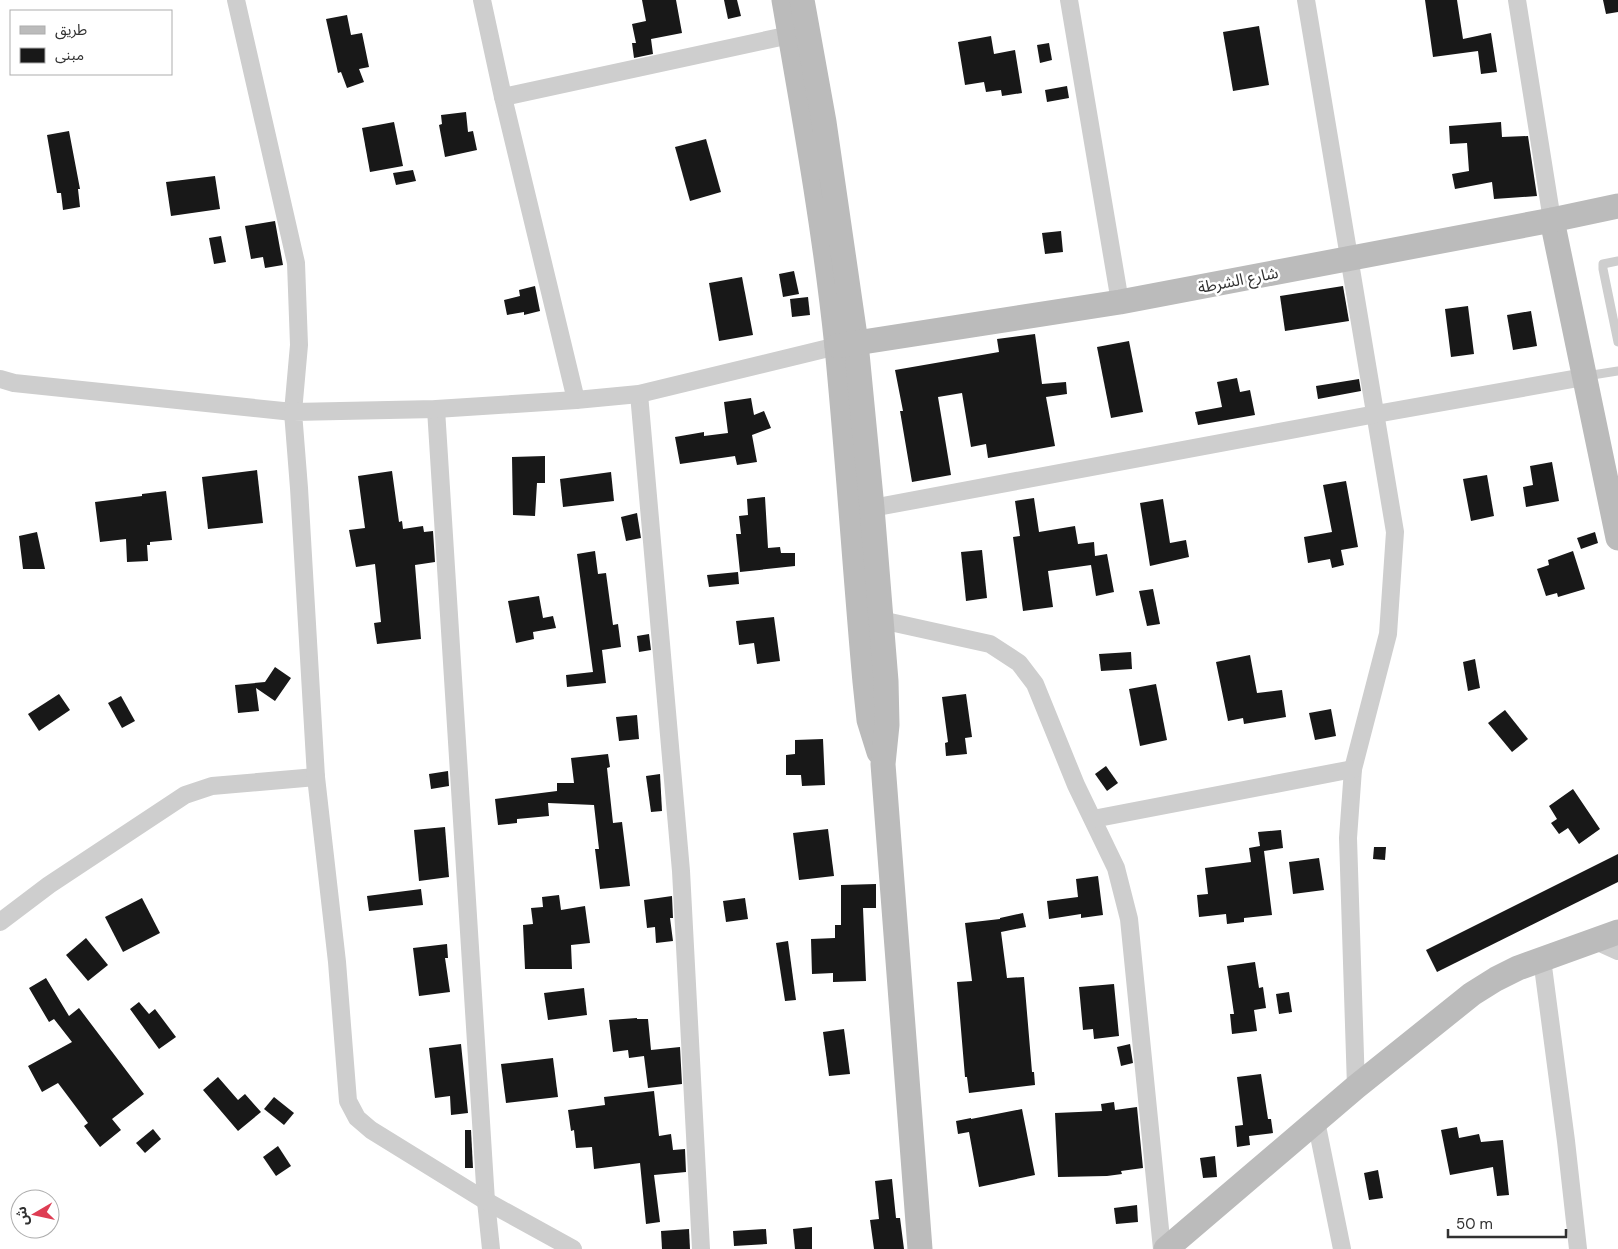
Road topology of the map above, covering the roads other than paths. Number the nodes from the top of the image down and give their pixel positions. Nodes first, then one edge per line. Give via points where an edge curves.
1 (236, 0) edge
2 (482, 0) edge
3 (784, 0) edge
4 (802, 0) edge
5 (1069, 0) edge
6 (1306, 0) edge
7 (1517, 0) edge
8 (790, 35) junction
9 (503, 97) junction
10 (1618, 206) edge
11 (1552, 220) junction
12 (1350, 259) junction
13 (1618, 261) edge
14 (1120, 302) junction
15 (1616, 322) edge
16 (1618, 342) edge
17 (847, 344) junction
18 (1618, 371) edge
19 (1584, 377) junction
20 (0, 379) edge
21 (639, 394) junction
22 (576, 400) junction
23 (436, 409) junction
24 (293, 412) junction
25 (1376, 414) junction
26 (872, 508) junction
27 (1618, 538) edge
28 (881, 620) junction
29 (883, 764) junction
30 (1353, 769) junction
31 (316, 777) junction
32 (1093, 819) junction
33 (0, 922) edge
34 (1611, 941) edge
35 (1542, 960) junction
36 (1356, 1087) junction
37 (1316, 1121) junction
38 (486, 1201) junction
39 (1169, 1248) edge
40 (491, 1249) edge
41 (573, 1249) edge
42 (701, 1249) edge
43 (920, 1249) edge
44 (1342, 1249) edge
45 (1578, 1249) edge

1 - 24 street via 296,263 299,345
2 - 9 street
3 - 8 main road
4 - 17 main road via 824,122
5 - 14 street
6 - 12 street
7 - 11 street
8 - 9 street
8 - 17 main road via 818,202
9 - 22 street
10 - 11 main road, شارع الشرطة
11 - 12 main road, شارع الشرطة
11 - 19 main road
12 - 14 main road, شارع الشرطة
12 - 25 street
13 - 15 lane via 1604,264 1602,269
14 - 17 main road, شارع الشرطة
15 - 16 lane
17 - 21 street
17 - 26 main road
17 - 29 main road via 865,682 869,720
18 - 19 lane
19 - 25 street
19 - 27 main road
20 - 24 street via 14,384
21 - 22 street
21 - 42 street via 681,872
22 - 23 street
23 - 24 street
23 - 38 street
24 - 31 street
25 - 26 street
25 - 30 street via 1395,532 1388,634
26 - 28 main road
28 - 29 main road via 887,703
28 - 32 street via 990,644 1019,663 1035,684
29 - 43 main road
30 - 32 street
30 - 36 street via 1348,838
31 - 33 street via 212,786 185,795 49,885
31 - 38 street via 337,962 348,1101 356,1118 371,1130
32 - 39 street via 1116,868 1129,919
34 - 35 main road
35 - 36 main road via 1496,979 1472,994
35 - 45 street
36 - 37 main road
37 - 39 main road
37 - 44 street
38 - 40 street
38 - 41 street

